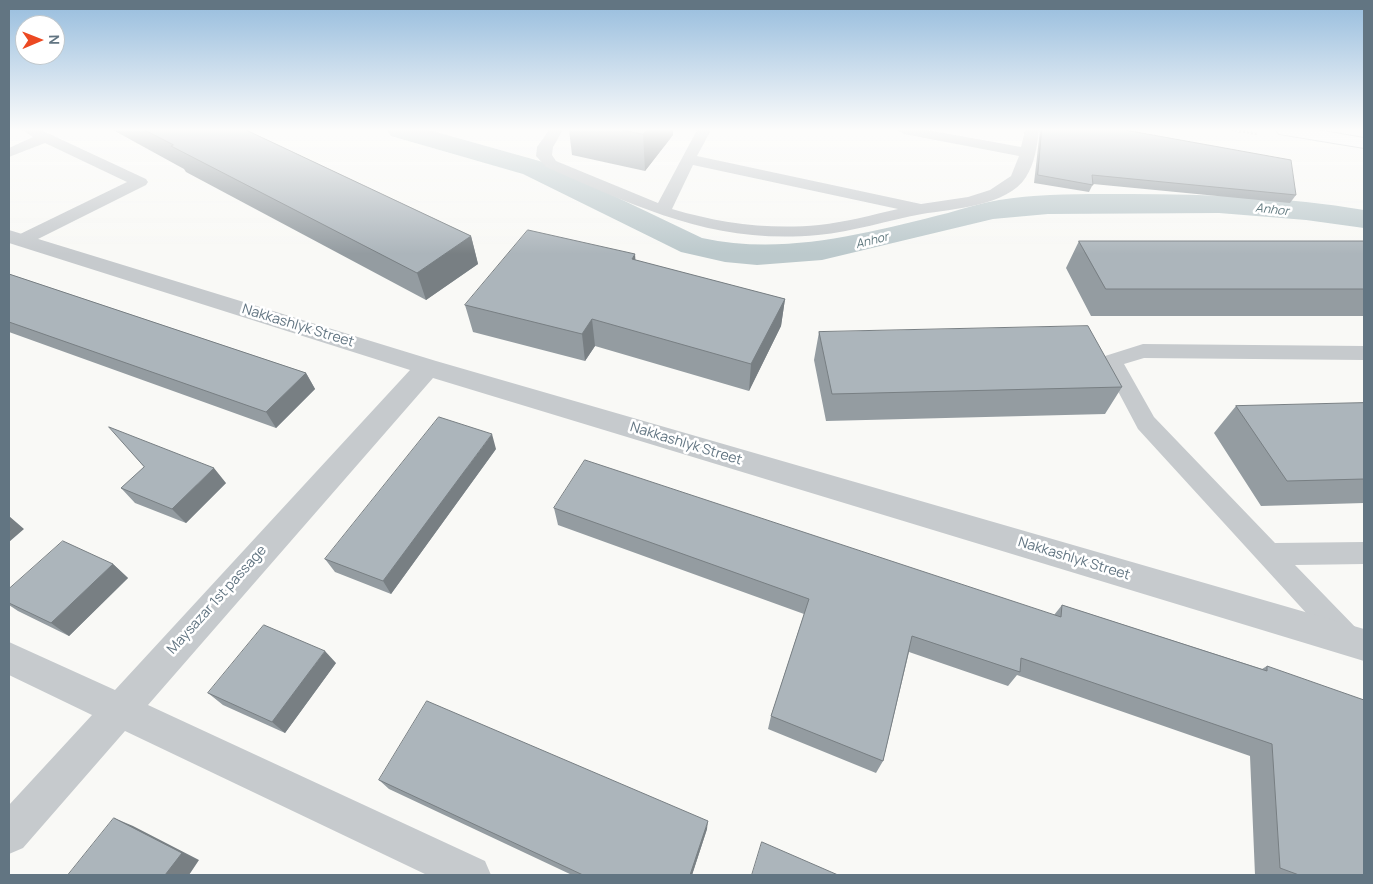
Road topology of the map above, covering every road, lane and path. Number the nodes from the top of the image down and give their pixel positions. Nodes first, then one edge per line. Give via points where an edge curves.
1 (117, 171) edge
2 (568, 171) edge
3 (682, 171) edge
4 (742, 171) edge
5 (1020, 171) edge
6 (921, 209) junction
7 (662, 211) junction
8 (15, 238) edge
9 (1364, 353) edge
10 (428, 367) junction
11 (1364, 553) edge
12 (1269, 554) junction
13 (1357, 643) edge
14 (9, 658) edge
15 (118, 710) junction
16 (9, 834) edge
17 (471, 875) edge

1 - 8 lane via 140,182
2 - 7 lane
3 - 7 lane
4 - 6 lane
5 - 6 lane via 1016,181 988,196
6 - 7 lane via 821,230 771,232 732,230
8 - 10 street, Nakkashlyk Street
9 - 12 lane via 1143,351 1112,361 1146,423
10 - 13 street, Nakkashlyk Street
10 - 15 street, Maysazar 1st passage
11 - 12 lane
12 - 13 lane
14 - 15 street
15 - 16 street, Maysazar 1st passage
15 - 17 street

